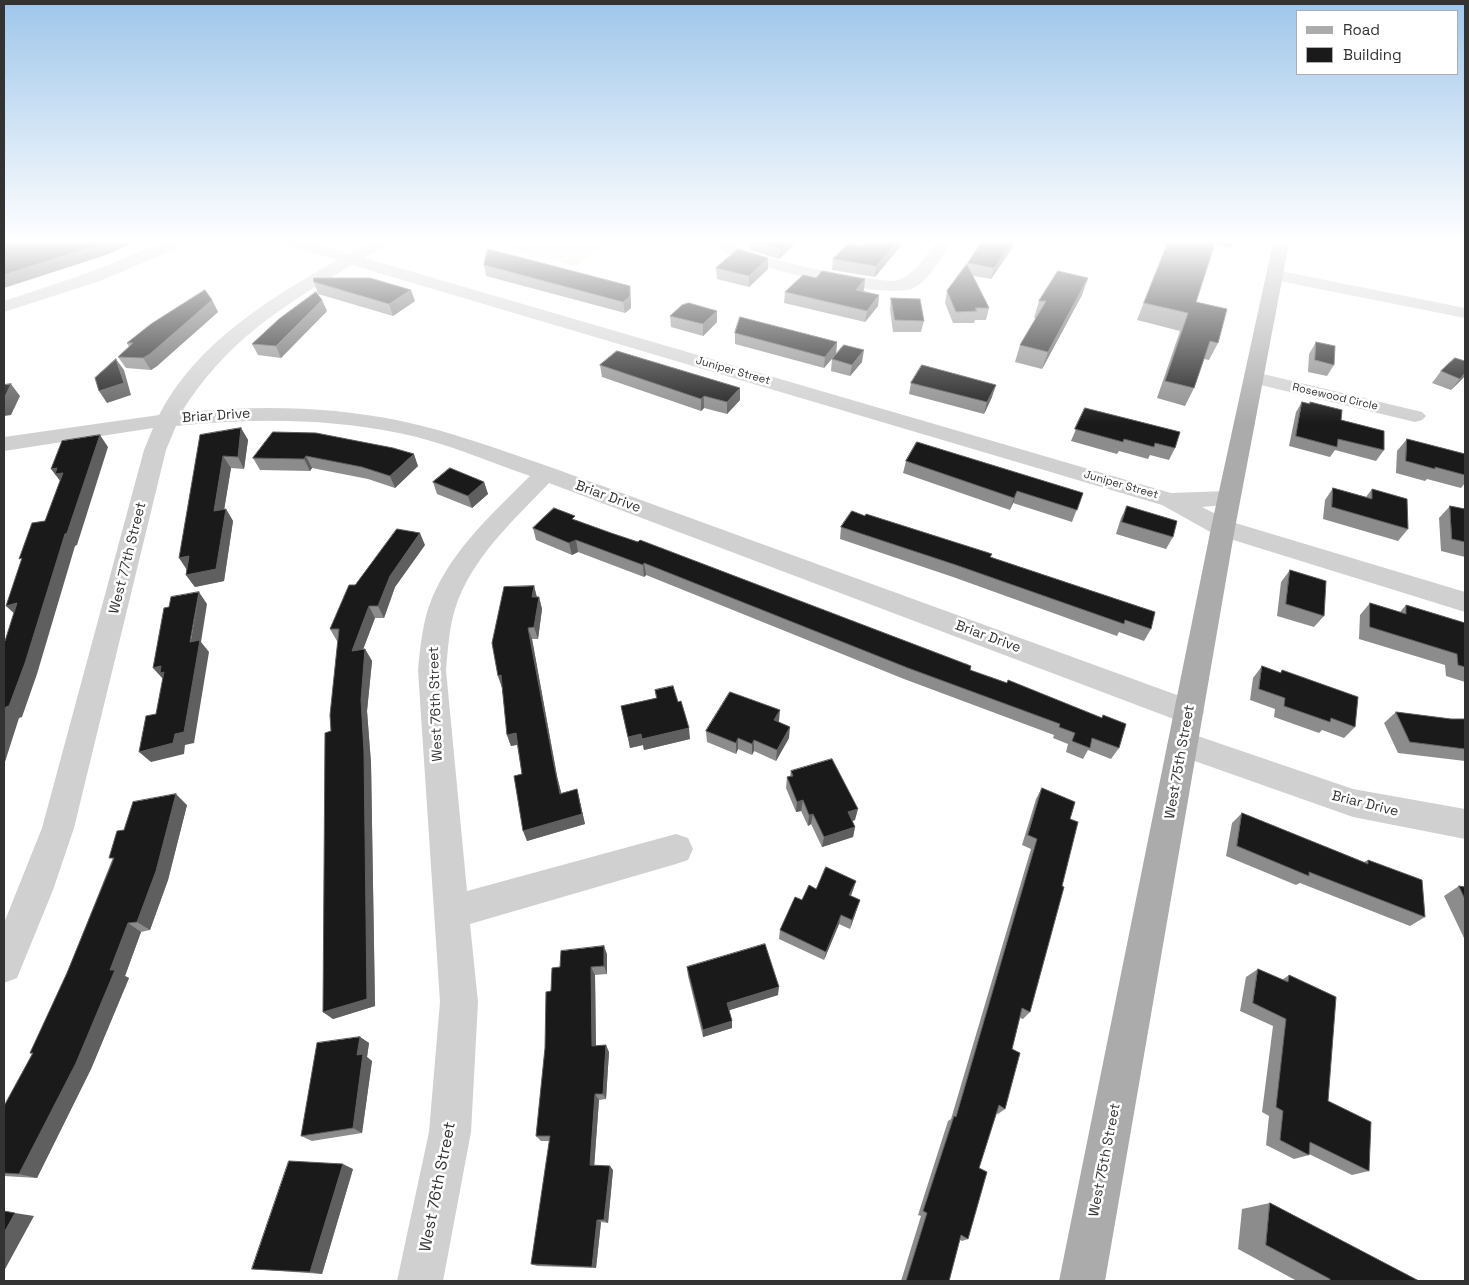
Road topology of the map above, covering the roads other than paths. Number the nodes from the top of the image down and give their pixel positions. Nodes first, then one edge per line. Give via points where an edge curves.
1 (16, 303) edge
2 (276, 303) edge
3 (500, 303) edge
4 (1270, 303) edge
5 (1415, 303) edge
6 (4, 307) edge
7 (1465, 313) edge
8 (1255, 378) junction
9 (1415, 416) dead end
10 (167, 420) junction
11 (4, 444) edge
12 (544, 473) junction
13 (1226, 514) junction
14 (1465, 602) edge
15 (1189, 712) junction
16 (1184, 744) junction
17 (1465, 824) edge
18 (676, 848) dead end
19 (453, 912) junction
20 (4, 964) edge
21 (420, 1281) edge
22 (1082, 1281) edge

1 - 6 street
2 - 10 street, West 77th Street via 245,325 217,351 191,380
3 - 13 street, Juniper Street
4 - 8 main road, West 75th Street
5 - 7 street
8 - 9 street, Rosewood Circle
8 - 13 main road, West 75th Street
10 - 11 street, Briar Drive
10 - 12 street, Briar Drive via 259,414 355,419 400,427
10 - 20 street, West 77th Street via 155,450 58,828
12 - 15 street, Briar Drive
12 - 19 street, West 76th Street via 464,563 448,590 436,626 432,670
13 - 14 street, Juniper Street
13 - 15 main road, West 75th Street
15 - 16 main road, West 75th Street
16 - 17 street, Briar Drive via 1353,803
16 - 22 main road, West 75th Street
18 - 19 street
19 - 21 street, West 76th Street via 459,1002 450,1132

